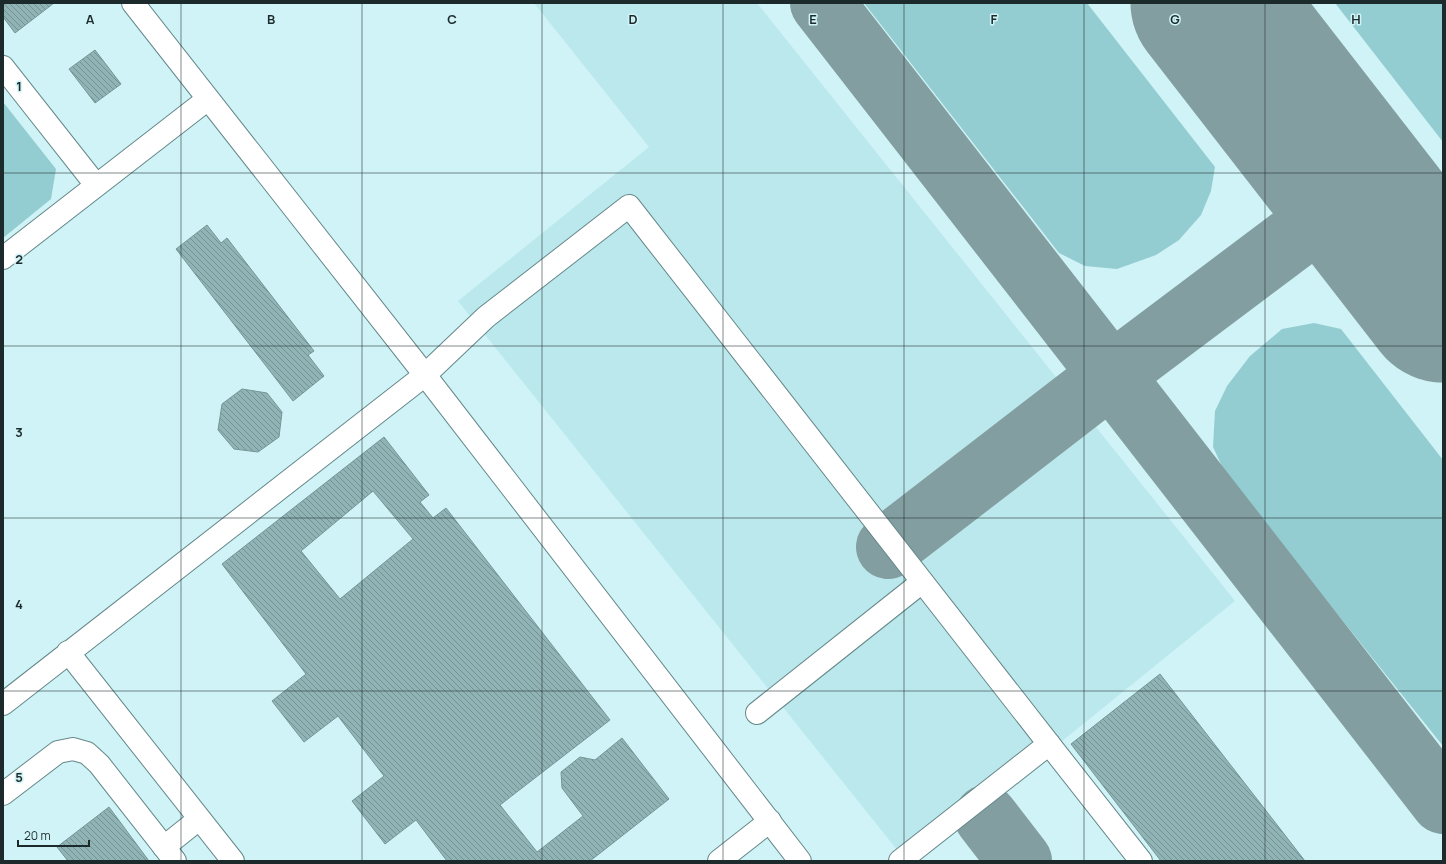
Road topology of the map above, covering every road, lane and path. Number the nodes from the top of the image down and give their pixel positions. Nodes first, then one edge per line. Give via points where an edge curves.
1 (133, 3) edge
2 (3, 67) edge
3 (208, 98) junction
4 (96, 185) junction
5 (3, 258) edge
6 (425, 375) junction
7 (922, 582) junction
8 (68, 652) junction
9 (3, 704) edge
10 (757, 713) dead end
11 (1049, 744) junction
12 (3, 794) edge
13 (199, 819) junction
14 (770, 821) junction
15 (169, 854) edge
16 (233, 861) edge
17 (719, 861) edge
18 (800, 861) edge
19 (900, 861) edge
20 (1141, 861) edge

1 - 3 street
2 - 4 street
3 - 4 street
3 - 6 street
4 - 5 street
6 - 7 street via 486,317 629,206
6 - 8 street
6 - 14 street
7 - 10 street
7 - 11 street
8 - 9 street
8 - 13 street
11 - 19 street
11 - 20 street
12 - 15 street via 58,752 73,749 87,753 99,764
13 - 15 street
13 - 16 street
14 - 17 street
14 - 18 street

